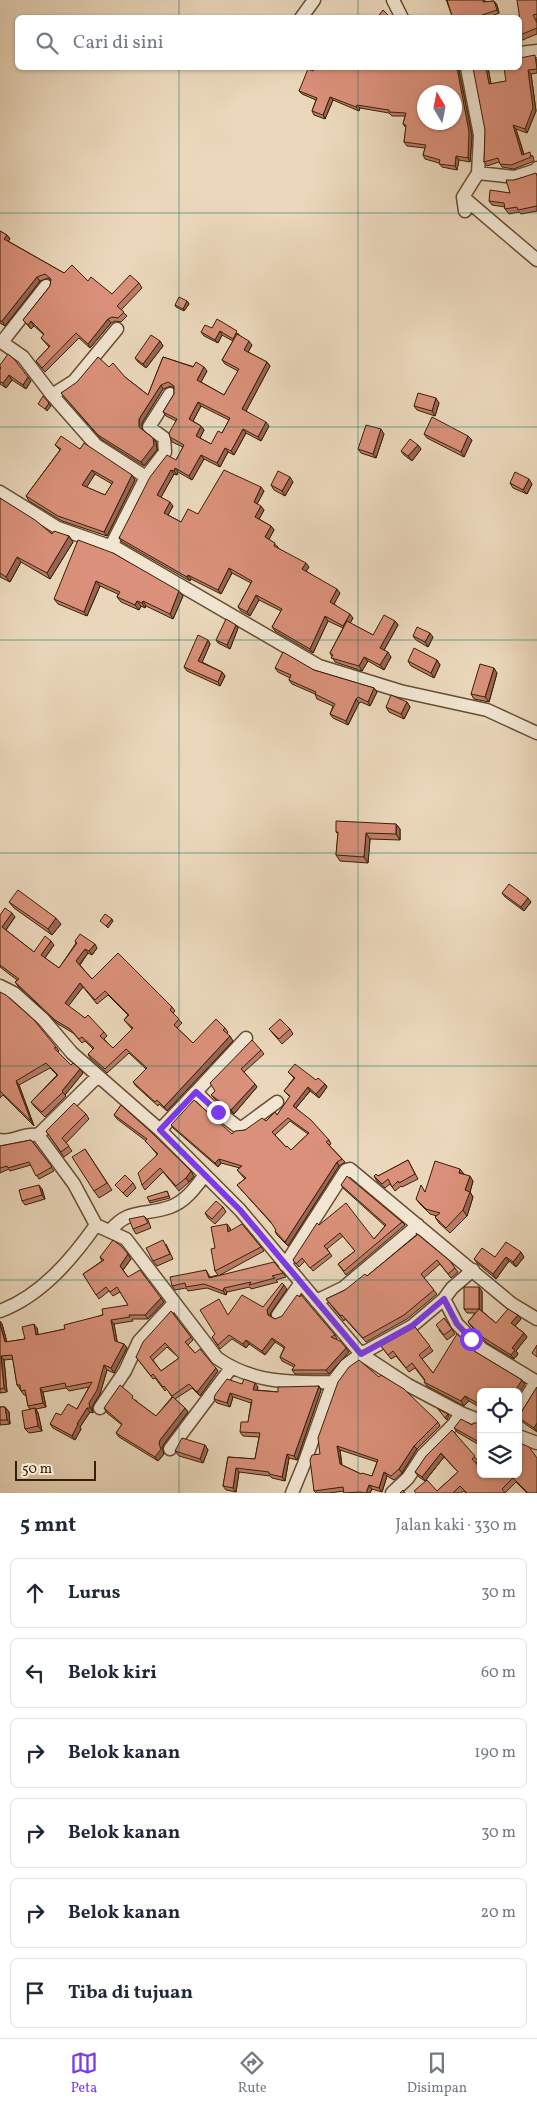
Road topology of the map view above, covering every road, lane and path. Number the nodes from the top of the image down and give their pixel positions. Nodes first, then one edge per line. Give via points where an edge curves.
1 (314, 0) edge
2 (392, 0) edge
3 (303, 15) edge
4 (400, 15) edge
5 (537, 51) edge
6 (522, 53) edge
7 (467, 70) edge
8 (537, 168) edge
9 (478, 173) junction
10 (463, 197) junction
11 (465, 211) dead end
12 (537, 260) edge
13 (46, 286) dead end
14 (118, 329) dead end
15 (1, 341) edge
16 (170, 394) dead end
17 (52, 395) junction
18 (146, 477) junction
19 (0, 492) edge
20 (110, 546) junction
21 (537, 733) edge
22 (0, 986) edge
23 (246, 1038) dead end
24 (98, 1076) junction
25 (196, 1092) junction
26 (277, 1102) dead end
27 (160, 1130) junction
28 (38, 1135) junction
29 (0, 1140) edge
30 (204, 1176) junction
31 (96, 1225) junction
32 (418, 1225) junction
33 (110, 1231) junction
34 (284, 1265) junction
35 (473, 1270) junction
36 (300, 1284) junction
37 (444, 1299) junction
38 (316, 1301) junction
39 (174, 1303) junction
40 (0, 1311) edge
41 (278, 1315) edge
42 (537, 1319) edge
43 (361, 1354) junction
44 (231, 1368) junction
45 (333, 1382) junction
46 (537, 1382) edge
47 (522, 1404) edge
48 (100, 1408) dead end
49 (461, 1413) junction
50 (477, 1419) edge
51 (522, 1438) edge
52 (537, 1444) edge
53 (170, 1449) dead end
54 (292, 1493) edge
55 (392, 1493) edge

1 - 3 street
2 - 4 street
5 - 6 street
7 - 9 street via 480,135
8 - 9 street via 516,177
9 - 10 street
10 - 11 street
10 - 12 street
13 - 15 street
14 - 17 street via 74,381
15 - 17 street via 23,357
16 - 18 street via 149,427 164,438 165,452
17 - 18 street via 96,445
18 - 20 street
19 - 20 street via 58,528
20 - 21 street via 319,666 400,691 487,710
22 - 24 street via 14,993 43,1019 72,1053
23 - 25 street
24 - 27 street
24 - 28 street
25 - 26 street via 238,1127 243,1127
25 - 27 street
27 - 30 street
28 - 29 street via 29,1134 6,1142
28 - 31 street via 74,1184
30 - 33 street via 193,1192 171,1207 132,1214 118,1220
30 - 34 street via 240,1210
31 - 33 street
31 - 40 street via 76,1254 45,1282 11,1307
32 - 34 street via 347,1169
32 - 35 street
32 - 38 street via 343,1288
33 - 39 street via 126,1239
34 - 36 street
35 - 37 street
35 - 42 street via 512,1304
36 - 38 street
36 - 41 street
37 - 43 street via 412,1326
37 - 46 street via 457,1324 482,1349
38 - 43 street
39 - 44 street via 210,1350
39 - 48 street via 138,1341 125,1371
43 - 45 street via 346,1365
43 - 49 street via 408,1385
44 - 45 street via 254,1377 301,1383
44 - 53 street
45 - 54 street
46 - 47 street
49 - 50 street
49 - 55 street
51 - 52 street

